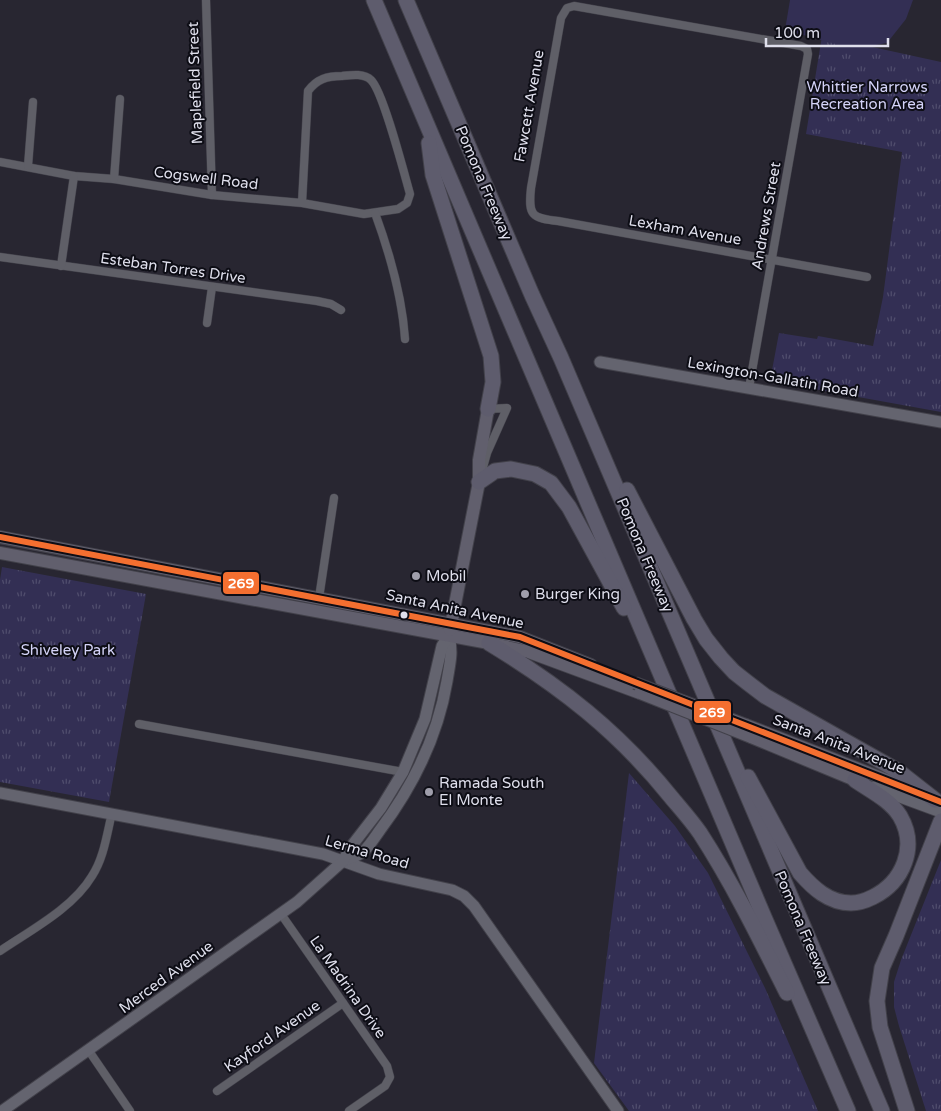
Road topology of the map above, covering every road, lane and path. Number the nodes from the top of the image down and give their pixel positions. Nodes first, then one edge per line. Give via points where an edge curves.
1 (206, 0) edge
2 (374, 0) edge
3 (406, 0) edge
4 (567, 8) joint
5 (120, 99) dead end
6 (33, 102) dead end
7 (426, 124) junction
8 (0, 162) edge
9 (28, 166) junction
10 (74, 176) junction
11 (114, 179) junction
12 (212, 195) junction
13 (302, 203) junction
14 (532, 210) joint
15 (375, 213) junction
16 (0, 257) edge
17 (773, 260) junction
18 (61, 266) junction
19 (867, 278) dead end
20 (212, 288) junction
21 (341, 310) dead end
22 (207, 322) dead end
23 (405, 338) dead end
24 (561, 358) junction
25 (600, 362) dead end
26 (749, 388) junction
27 (488, 409) junction
28 (941, 422) edge
29 (479, 482) junction
30 (334, 498) dead end
31 (0, 537) edge
32 (0, 553) edge
33 (196, 575) junction
34 (193, 588) junction
35 (319, 598) junction
36 (450, 630) junction
37 (490, 643) junction
38 (437, 669) junction
39 (449, 672) junction
40 (638, 688) junction
41 (669, 692) junction
42 (705, 698) junction
43 (139, 724) dead end
44 (749, 731) junction
45 (402, 772) junction
46 (855, 780) junction
47 (0, 793) edge
48 (939, 804) edge
49 (112, 813) junction
50 (941, 821) edge
51 (941, 839) edge
52 (929, 852) junction
53 (344, 861) junction
54 (281, 914) junction
55 (0, 951) edge
56 (343, 1003) junction
57 (89, 1051) junction
58 (217, 1092) dead end
59 (2, 1111) edge
60 (130, 1111) edge
61 (349, 1111) edge
62 (618, 1111) edge
63 (848, 1111) edge
64 (882, 1111) edge
65 (907, 1111) edge

1 - 12 street, Maplefield Street
2 - 7 highway, Pomona Freeway
3 - 24 highway, Pomona Freeway
4 - 14 street, Fawcett Avenue via 561,18 532,180
4 - 17 street, Andrews Street via 574,6 807,48
5 - 11 street
6 - 9 street
7 - 27 highway via 433,175 491,356 493,382
7 - 41 highway, Pomona Freeway
8 - 9 street, Cogswell Road
9 - 10 street, Cogswell Road
10 - 11 street, Cogswell Road
10 - 18 street
11 - 12 street, Cogswell Road
12 - 13 street, Cogswell Road
13 - 15 street, Cogswell Road
13 - 15 street, Cogswell Road via 308,91 320,79 361,75 371,80 383,105 410,194 407,203 398,209
14 - 17 street, Lexham Avenue via 539,218
15 - 23 street via 397,283
16 - 18 street, Esteban Torres Drive
17 - 19 street, Lexham Avenue
17 - 26 street, Andrews Street
18 - 20 street, Esteban Torres Drive
20 - 21 street, Esteban Torres Drive via 317,301
20 - 22 street
24 - 42 highway, Pomona Freeway
24 - 48 highway via 677,589 721,658 765,696 898,771
25 - 26 street, Lexington-Gallatin Road
26 - 28 street, Lexington-Gallatin Road
27 - 29 main road via 479,460
27 - 29 street via 507,408 487,453
29 - 36 main road
29 - 41 highway via 496,471 511,469 535,474 552,483 570,507
30 - 35 street
31 - 33 main road, Santa Anita Avenue
32 - 34 main road, Santa Anita Avenue
33 - 34 main road
33 - 35 main road, Santa Anita Avenue
34 - 36 main road, Santa Anita Avenue
35 - 36 main road, Santa Anita Avenue
36 - 37 main road, Santa Anita Avenue
36 - 38 street, Merced Avenue via 442,646
36 - 39 street, Merced Avenue via 452,652
36 - 40 main road, Santa Anita Avenue via 520,637
37 - 40 main road, Santa Anita Avenue via 529,652
37 - 63 highway via 525,665 603,724 638,758 692,821 736,893
38 - 39 street
38 - 45 street, Merced Avenue via 425,719
39 - 53 street, Merced Avenue via 432,738 409,788 363,852
40 - 44 main road, Santa Anita Avenue, bridge
41 - 63 highway, Pomona Freeway
42 - 46 highway via 800,873 825,896 852,903 869,899 890,886 903,869 908,852 900,816 889,803
42 - 64 highway, Pomona Freeway
43 - 45 street
44 - 46 main road, Santa Anita Avenue
44 - 48 main road, Santa Anita Avenue
45 - 53 street, Merced Avenue
46 - 48 street, Santa Anita Avenue
47 - 49 street, Lerma Road
49 - 53 street, Lerma Road via 323,854
49 - 55 street via 100,858 80,893
50 - 52 highway
51 - 52 highway
52 - 65 highway via 882,968 877,990 880,1027
53 - 54 street, Merced Avenue
53 - 62 street, Lerma Road via 379,874 452,890 464,896
54 - 56 street, La Madrina Drive
54 - 57 street, Merced Avenue
56 - 58 street, Kayford Avenue
56 - 61 street, La Madrina Drive via 387,1066 390,1077 384,1086
57 - 59 street, Merced Avenue
57 - 60 street

